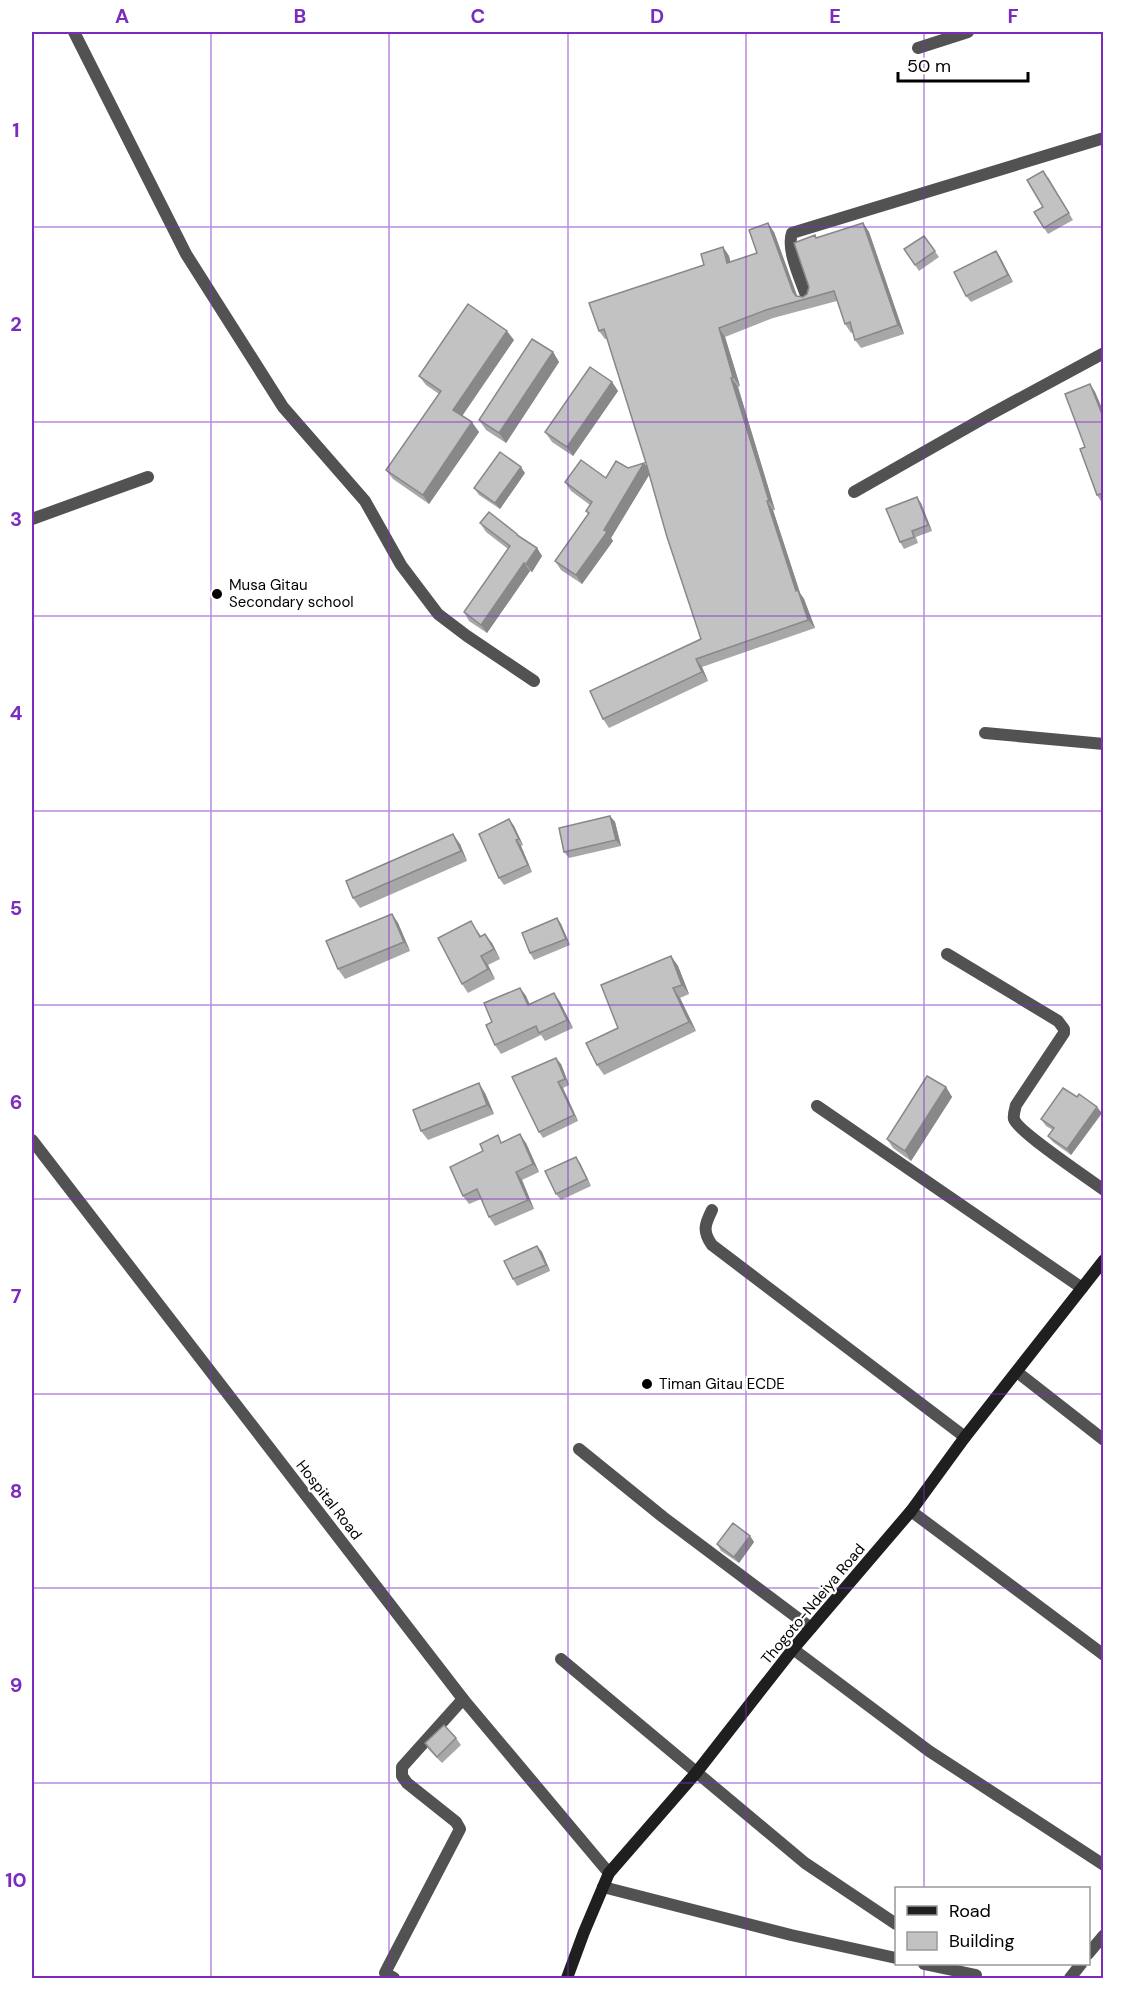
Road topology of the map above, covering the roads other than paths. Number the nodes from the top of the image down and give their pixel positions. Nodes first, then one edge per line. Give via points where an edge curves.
1 (74, 32) edge
2 (968, 32) edge
3 (918, 48) dead end
4 (1104, 138) edge
5 (807, 298) edge
6 (1104, 353) edge
7 (148, 477) dead end
8 (854, 492) dead end
9 (32, 519) edge
10 (534, 681) dead end
11 (985, 733) dead end
12 (1104, 744) edge
13 (947, 954) dead end
14 (817, 1106) dead end
15 (32, 1140) edge
16 (1104, 1190) edge
17 (712, 1209) dead end
18 (1104, 1260) edge
19 (1082, 1288) junction
20 (1017, 1372) junction
21 (965, 1437) junction
22 (1104, 1440) edge
23 (579, 1449) dead end
24 (910, 1511) junction
25 (811, 1628) junction
26 (793, 1649) junction
27 (1104, 1655) edge
28 (561, 1659) dead end
29 (463, 1699) junction
30 (696, 1773) junction
31 (1104, 1865) edge
32 (609, 1873) junction
33 (603, 1887) junction
34 (895, 1923) edge
35 (1104, 1935) edge
36 (1090, 1953) edge
37 (895, 1958) edge
38 (928, 1965) edge
39 (960, 1965) edge
40 (1080, 1965) edge
41 (979, 1977) edge
42 (394, 1978) edge
43 (567, 1978) edge
44 (1070, 1978) edge

1 - 10 street via 186,254 283,407 365,501 401,565 438,614
2 - 3 street
4 - 5 street via 792,232 792,251
6 - 8 street
7 - 9 street
11 - 12 street
13 - 16 street via 1058,1021 1064,1029 1016,1105 1014,1119 1033,1138
14 - 19 street
15 - 29 street, Hospital Road
17 - 21 street via 705,1232 712,1245
18 - 19 main road, Thogoto-Ndeiya Road
19 - 20 main road, Thogoto-Ndeiya Road
20 - 21 main road, Thogoto-Ndeiya Road
20 - 22 street
21 - 24 main road, Thogoto-Ndeiya Road
23 - 25 street
24 - 25 main road, Thogoto-Ndeiya Road
24 - 27 street
25 - 26 main road, Thogoto-Ndeiya Road
26 - 30 main road, Thogoto-Ndeiya Road
26 - 31 street via 929,1751
28 - 30 street
29 - 32 street, Hospital Road
29 - 42 street via 402,1767 406,1783 460,1827 388,1967 386,1973
30 - 32 main road, Thogoto-Ndeiya Road
30 - 34 street via 805,1863
32 - 33 main road, Thogoto-Ndeiya Road
33 - 37 street
33 - 43 main road, Thogoto-Ndeiya Road
35 - 36 street
38 - 41 street
39 - 41 street
40 - 44 street

